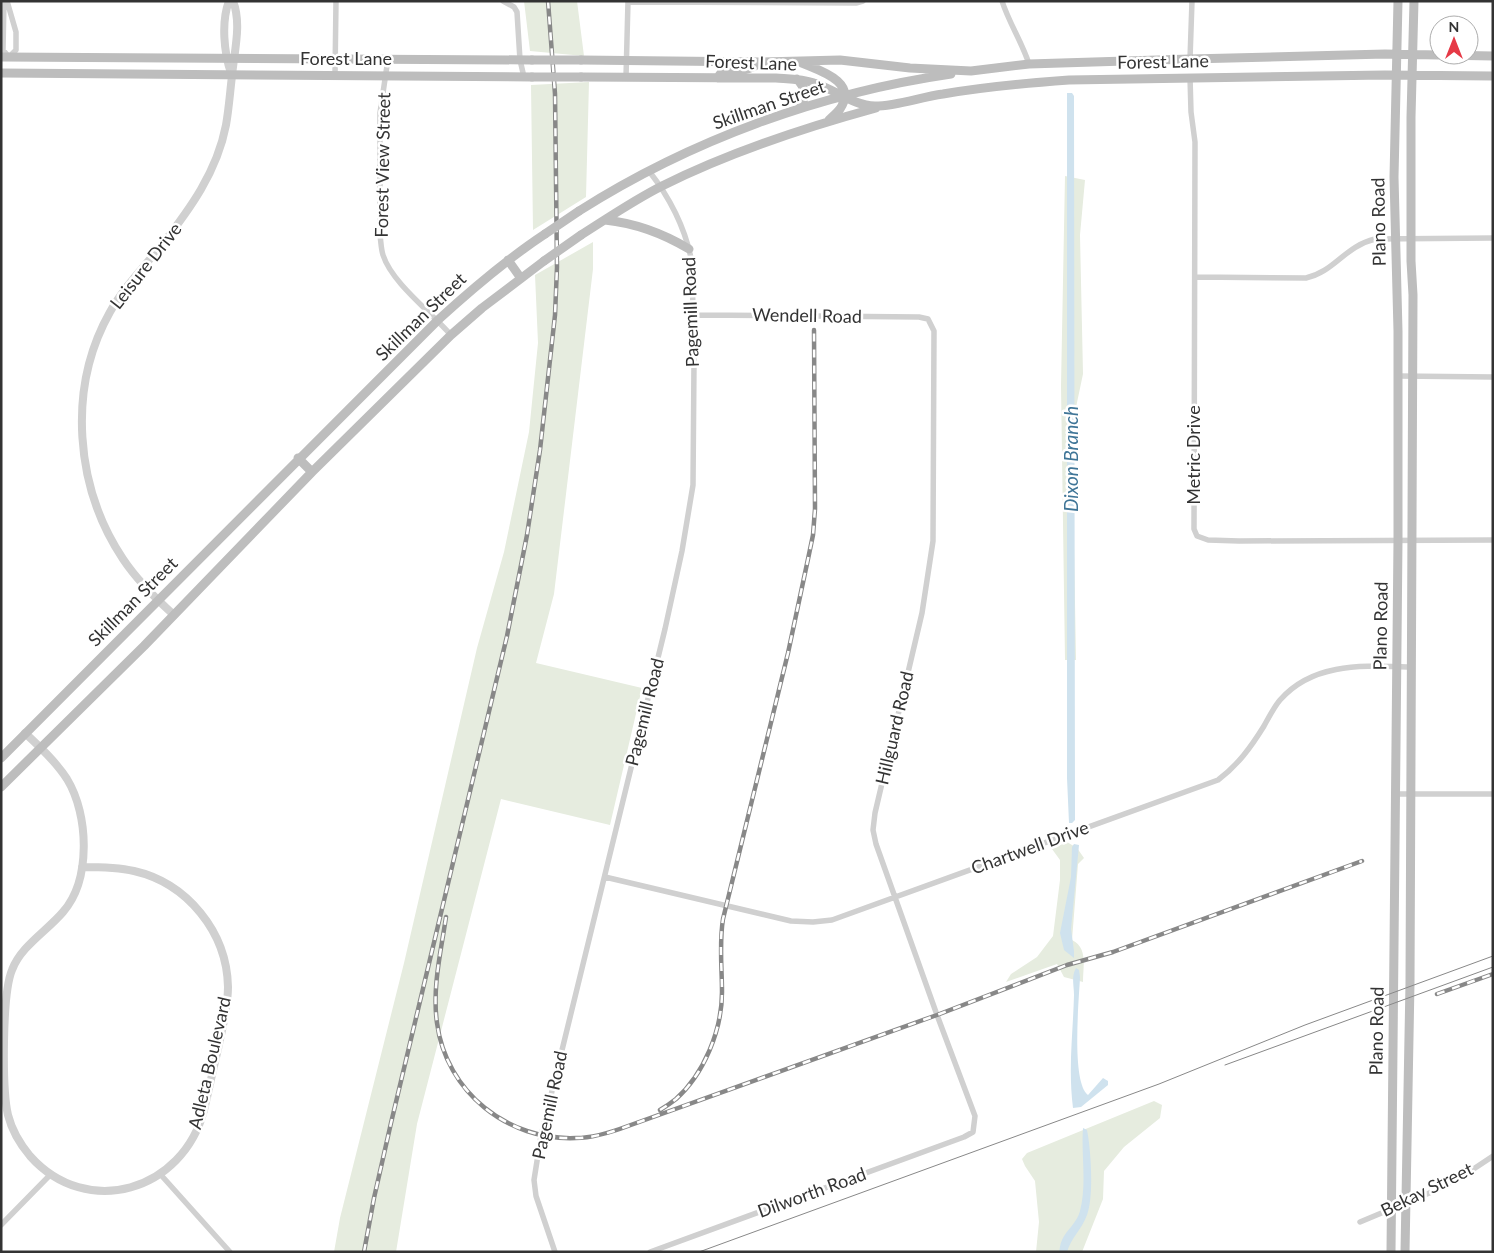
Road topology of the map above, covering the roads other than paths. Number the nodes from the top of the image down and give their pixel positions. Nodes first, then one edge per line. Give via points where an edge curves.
1 (6, 1) edge
2 (231, 1) edge
3 (336, 1) edge
4 (502, 1) edge
5 (628, 1) edge
6 (863, 1) edge
7 (1002, 1) edge
8 (1192, 1) edge
9 (1398, 1) edge
10 (1414, 1) edge
11 (1397, 55) junction
12 (1413, 56) junction
13 (1493, 56) edge
14 (5, 57) edge
15 (231, 58) junction
16 (388, 59) junction
17 (1190, 59) junction
18 (336, 60) junction
19 (520, 60) junction
20 (628, 61) junction
21 (761, 62) junction
22 (800, 62) junction
23 (1029, 64) junction
24 (971, 71) junction
25 (4, 73) edge
26 (232, 75) junction
27 (335, 75) junction
28 (1396, 75) junction
29 (386, 76) junction
30 (1412, 76) junction
31 (1493, 76) edge
32 (528, 77) junction
33 (626, 78) junction
34 (718, 78) junction
35 (1190, 78) junction
36 (797, 79) junction
37 (1033, 82) junction
38 (845, 96) junction
39 (886, 105) junction
40 (799, 109) junction
41 (828, 122) junction
42 (650, 171) junction
43 (662, 186) junction
44 (605, 220) junction
45 (1411, 237) junction
46 (1395, 238) junction
47 (1493, 238) edge
48 (689, 249) junction
49 (508, 260) junction
50 (520, 277) junction
51 (1195, 277) junction
52 (694, 315) junction
53 (919, 317) joint
54 (438, 320) junction
55 (451, 335) junction
56 (1398, 376) junction
57 (1413, 376) junction
58 (1493, 377) edge
59 (298, 458) junction
60 (312, 472) junction
61 (1398, 540) junction
62 (1411, 540) junction
63 (1493, 540) edge
64 (158, 600) junction
65 (174, 615) junction
66 (1396, 667) junction
67 (1412, 667) junction
68 (25, 733) junction
69 (40, 748) junction
70 (1, 758) edge
71 (1, 787) edge
72 (1396, 794) junction
73 (1412, 794) junction
74 (1493, 794) edge
75 (82, 867) junction
76 (605, 877) junction
77 (895, 897) junction
78 (3, 1080) edge
79 (973, 1132) joint
80 (1493, 1156) edge
81 (50, 1175) junction
82 (161, 1175) junction
83 (1406, 1202) junction
84 (1391, 1208) junction
85 (1360, 1222) dead end
86 (1, 1225) edge
87 (230, 1252) edge
88 (555, 1252) edge
89 (650, 1252) edge
90 (1391, 1252) edge
91 (1405, 1252) edge

1 - 14 street
1 - 14 street via 16,32 16,50
2 - 15 street, Leisure Drive via 226,13
3 - 18 street
4 - 19 street via 517,12
5 - 6 street
5 - 20 street
7 - 23 street
8 - 17 street
9 - 11 main road, Plano Road
10 - 12 main road, Plano Road
11 - 12 main road, Forest Lane
11 - 17 main road, Forest Lane
11 - 28 main road, Plano Road
12 - 13 main road, Forest Lane
12 - 30 main road, Plano Road
14 - 15 main road, Forest Lane
14 - 25 main road
15 - 18 main road, Forest Lane
15 - 26 street, Leisure Drive
16 - 18 main road, Forest Lane
16 - 19 main road, Forest Lane
16 - 29 street, Forest View Street
17 - 23 main road, Forest Lane
17 - 35 main road
18 - 27 street
19 - 20 main road, Forest Lane, bridge
19 - 32 street
20 - 21 main road, Forest Lane
20 - 33 street
21 - 22 main road, Forest Lane
21 - 34 main road via 748,69 724,69
22 - 24 main road, Forest Lane via 840,60
22 - 38 main road via 839,82
23 - 24 main road, Forest Lane
23 - 37 main road
24 - 38 main road, Skillman Street via 897,83
25 - 26 main road, Forest Lane
26 - 27 main road, Forest Lane
26 - 64 street, Leisure Drive via 226,126 212,171 191,207 125,288 110,312 99,335 84,392 82,446 98,512 124,561
27 - 29 main road, Forest Lane
28 - 30 main road, Forest Lane
28 - 35 main road, Forest Lane
28 - 46 main road, Plano Road
29 - 32 main road, Forest Lane
29 - 54 street, Forest View Street via 380,112 380,235 383,255 404,286
30 - 31 main road, Forest Lane
30 - 45 main road, Plano Road
32 - 33 main road, Forest Lane, bridge
33 - 34 main road, Forest Lane
34 - 36 main road, Forest Lane
35 - 37 main road, Forest Lane
35 - 51 street, Metric Drive via 1195,142
36 - 38 main road, Forest Lane via 813,82
36 - 40 main road via 805,93
37 - 39 main road, Forest Lane
38 - 39 main road, Forest Lane via 872,106
38 - 40 main road, Skillman Street
38 - 41 main road via 840,109
39 - 41 main road, Skillman Street
40 - 42 main road, Skillman Street via 717,139
41 - 43 main road, Skillman Street via 756,146
42 - 43 street, Pagemill Road
42 - 49 main road, Skillman Street, bridge via 602,196
43 - 44 main road, Skillman Street
43 - 48 street, Pagemill Road
44 - 48 main road via 627,223
44 - 50 main road, Skillman Street, bridge
45 - 46 street
45 - 47 street
45 - 57 main road, Plano Road
46 - 51 street via 1375,239 1356,245 1316,276 1306,278
46 - 56 main road, Plano Road
48 - 52 street, Pagemill Road
49 - 50 main road
49 - 54 main road, Skillman Street
50 - 55 main road, Skillman Street
51 - 61 street, Metric Drive via 1194,529 1197,536 1208,540 1239,541
52 - 53 street, Wendell Road
52 - 76 street, Pagemill Road via 694,456 690,505 667,619
53 - 77 street, Hillguard Road via 928,319 934,331 933,541 922,613 875,813 874,830
54 - 55 street, Forest View Street
54 - 59 main road, Skillman Street
55 - 60 main road, Skillman Street
56 - 57 street
56 - 61 main road, Plano Road
57 - 58 street
57 - 62 main road, Plano Road
59 - 60 main road
59 - 64 main road, Skillman Street
60 - 65 main road, Skillman Street
61 - 62 street, Metric Drive
61 - 66 main road, Plano Road
62 - 63 street, Metric Drive
62 - 67 main road, Plano Road
64 - 65 street, Leisure Drive
64 - 68 main road, Skillman Street
65 - 69 main road, Skillman Street
66 - 67 street, Chartwell Drive
66 - 72 main road, Plano Road
66 - 77 street, Chartwell Drive via 1343,668 1311,676 1280,700 1248,752 1218,780
67 - 73 main road, Plano Road
68 - 69 street, Adleta Boulevard
68 - 70 main road, Skillman Street
69 - 71 main road, Skillman Street
69 - 75 street, Adleta Boulevard via 62,772 76,800 82,825
72 - 73 street
72 - 84 main road, Plano Road
73 - 74 street
73 - 83 main road, Plano Road
75 - 78 street, Adleta Boulevard via 80,883 70,904 26,949 12,969 6,993
75 - 82 street, Adleta Boulevard via 132,870 173,887 209,923 225,963 228,987 226,1012 200,1121 185,1151
76 - 77 street, Chartwell Drive via 791,921 832,920
76 - 88 street, Pagemill Road via 541,1136 534,1180 536,1196
77 - 79 street, Hillguard Road via 975,1116
78 - 81 street, Adleta Boulevard via 13,1132 23,1148
79 - 89 street, Dilworth Road
80 - 83 street, Bekay Street via 1463,1176
81 - 82 street, Adleta Boulevard via 95,1191 135,1186
81 - 86 street
82 - 87 street
83 - 84 street, Bekay Street
83 - 91 main road, Plano Road
84 - 85 street, Bekay Street
84 - 90 main road, Plano Road

